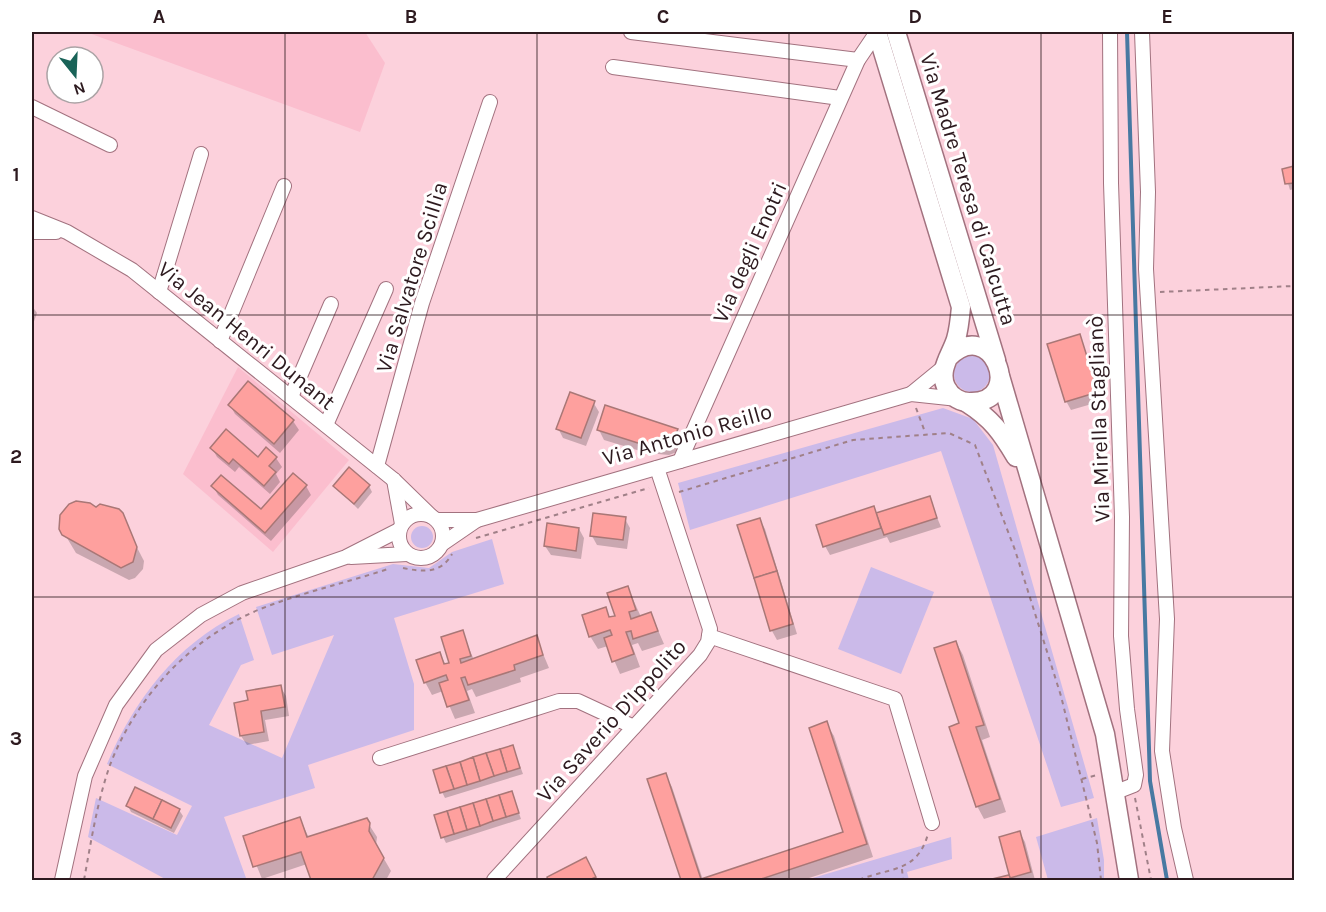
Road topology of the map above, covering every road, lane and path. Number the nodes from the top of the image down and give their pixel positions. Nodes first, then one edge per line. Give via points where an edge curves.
1 (630, 32) edge
2 (877, 32) edge
3 (896, 32) edge
4 (1110, 32) edge
5 (1142, 32) edge
6 (858, 60) junction
7 (613, 67) dead end
8 (840, 98) junction
9 (490, 102) dead end
10 (32, 107) edge
11 (111, 145) dead end
12 (201, 154) dead end
13 (284, 186) dead end
14 (32, 218) edge
15 (32, 232) edge
16 (67, 232) junction
17 (1294, 286) edge
18 (386, 289) dead end
19 (159, 292) junction
20 (1148, 292) junction
21 (331, 304) dead end
22 (220, 340) junction
23 (946, 362) junction
24 (998, 368) junction
25 (911, 394) junction
26 (291, 397) junction
27 (962, 401) junction
28 (326, 425) junction
29 (925, 432) junction
30 (680, 461) junction
31 (377, 466) junction
32 (657, 468) junction
33 (394, 480) junction
34 (1029, 480) junction
35 (664, 489) junction
36 (434, 518) junction
37 (477, 520) junction
38 (400, 527) junction
39 (474, 539) dead end
40 (448, 547) junction
41 (407, 554) junction
42 (346, 557) junction
43 (390, 568) dead end
44 (398, 568) dead end
45 (709, 636) junction
46 (634, 727) junction
47 (380, 758) dead end
48 (1116, 792) junction
49 (932, 823) joint
50 (902, 868) junction
51 (62, 880) edge
52 (84, 880) edge
53 (494, 880) edge
54 (859, 880) edge
55 (903, 880) edge
56 (1101, 880) edge
57 (1129, 880) edge
58 (1186, 880) edge

1 - 6 street
2 - 6 street, Via degli Enotri
2 - 23 main road, Via Madre Teresa di Calcutta via 961,307 960,324
3 - 24 main road, Via Madre Teresa di Calcutta
4 - 48 street, Via Mirella Staglianò via 1122,517 1121,636 1136,775 1134,785
5 - 20 street
6 - 8 street, Via degli Enotri
7 - 8 street
8 - 30 street, Via degli Enotri
9 - 31 street, Via Salvatore Scillìa via 422,303
10 - 11 street
12 - 19 street
13 - 22 street
14 - 16 street, Via Jean Henri Dunant
15 - 16 street, Via Jean Henri Dunant
16 - 19 street, Via Jean Henri Dunant via 103,251
17 - 20 path
18 - 28 street
19 - 22 street, Via Jean Henri Dunant
20 - 58 street via 1167,619 1162,751
21 - 26 street
22 - 26 street, Via Jean Henri Dunant
23 - 24 main road via 955,351 973,346 982,348
23 - 25 street, Via Antonio Reillo
23 - 27 main road via 945,386
24 - 27 main road via 993,393 976,402
24 - 34 main road, Via Antonio Reillo
25 - 27 street, Via Antonio Reillo
25 - 29 path
25 - 30 street, Via Antonio Reillo
26 - 28 street, Via Jean Henri Dunant
27 - 34 main road, Via Antonio Reillo via 988,416 1000,430
28 - 31 street, Via Jean Henri Dunant
29 - 35 path via 853,440 681,493
29 - 56 path via 965,438 975,445 984,464 1016,550 1061,696 1097,843
30 - 32 street, Via Antonio Reillo
31 - 33 street, Via Jean Henri Dunant
32 - 35 street, Via Saverio D'Ippolito
32 - 37 street, Via Antonio Reillo
33 - 36 street, Via Jean Henri Dunant
33 - 38 street
34 - 48 main road, Via Antonio Reillo via 1105,734
35 - 39 path via 647,487
35 - 45 street, Via Saverio D'Ippolito via 710,629
36 - 37 street, Via Antonio Reillo
36 - 38 street via 414,515
36 - 40 street
37 - 40 street, Via Antonio Reillo
38 - 41 street via 399,543
38 - 42 street
40 - 41 street via 427,558
40 - 44 path via 444,564 435,570
41 - 42 street
42 - 51 street via 242,592 201,615 156,650 116,705 85,776
43 - 52 path via 307,592 240,618 217,631 172,669 137,715 110,766
45 - 46 street, Via Saverio D'Ippolito via 700,655
45 - 49 street via 895,699
46 - 47 street via 578,701 559,701
46 - 53 street, Via Saverio D'Ippolito
48 - 57 main road, Via Antonio Reillo
49 - 50 path via 923,851
50 - 54 path
50 - 55 path

